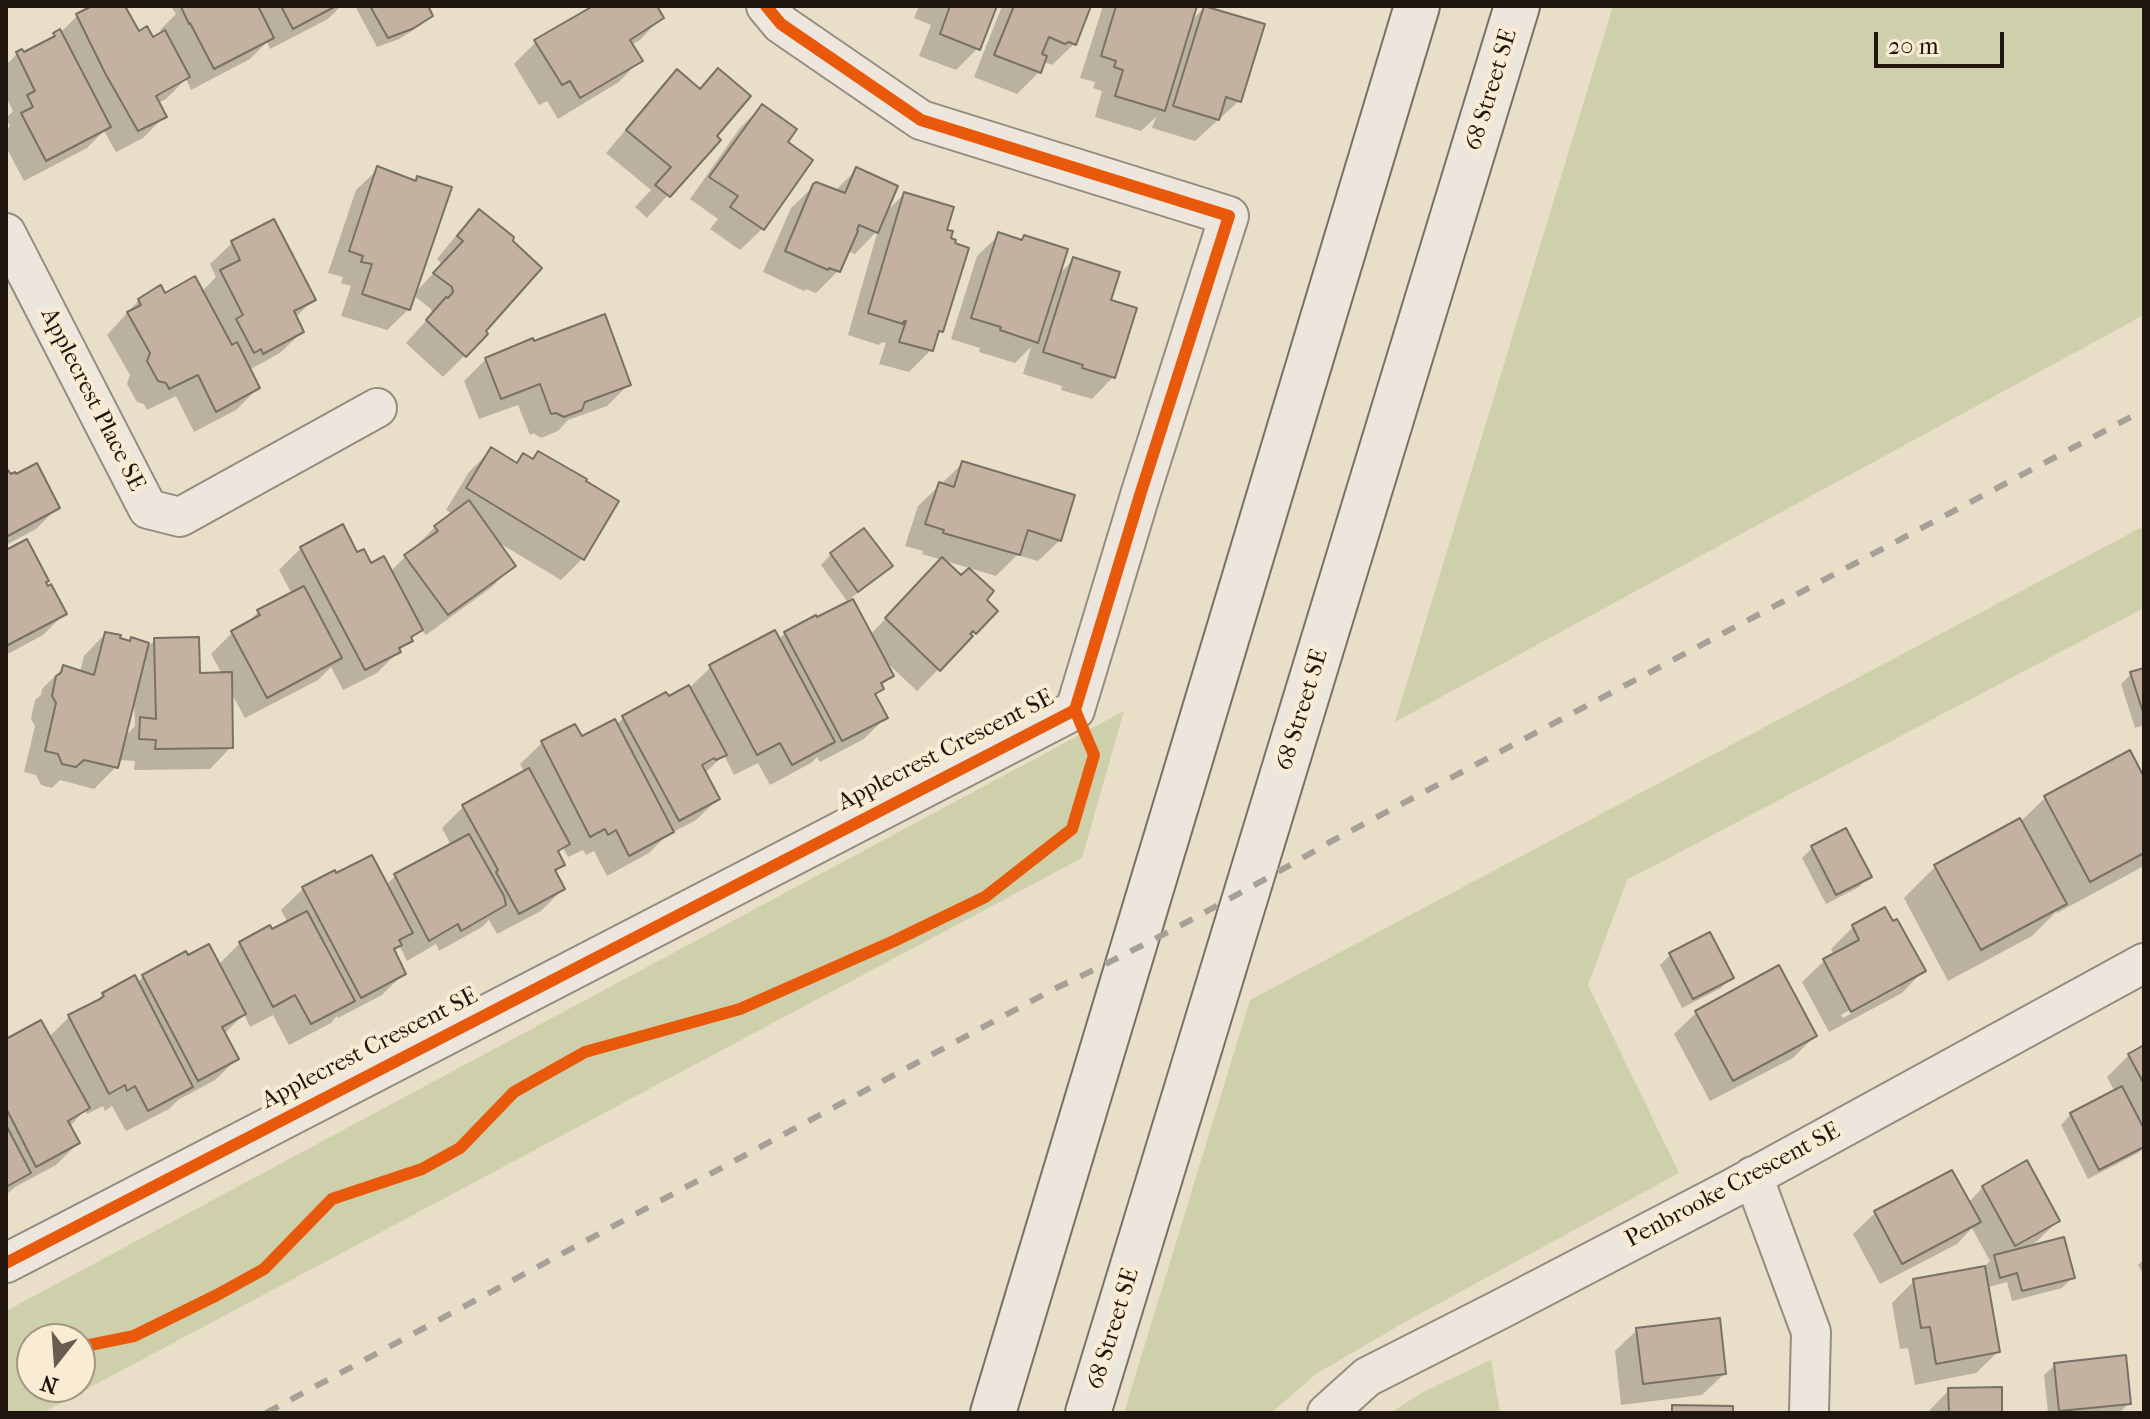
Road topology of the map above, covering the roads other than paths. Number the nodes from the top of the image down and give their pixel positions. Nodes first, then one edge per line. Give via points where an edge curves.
1 (766, 6) edge
2 (1417, 6) edge
3 (1517, 6) edge
4 (6, 233) edge
5 (377, 408) dead end
6 (2144, 963) edge
7 (1753, 1176) junction
8 (6, 1263) edge
9 (993, 1413) edge
10 (1088, 1413) edge
11 (1327, 1413) edge
12 (1809, 1413) edge

1 - 8 street, Applecrest Crescent SE via 781,24 921,120 1229,216 1075,710
2 - 9 main road
3 - 10 main road, 68 Street SE
4 - 5 street, Applecrest Place SE via 148,509 180,517
6 - 7 street, Penbrooke Crescent SE
7 - 11 street, Penbrooke Crescent SE via 1367,1377
7 - 12 street via 1811,1332

